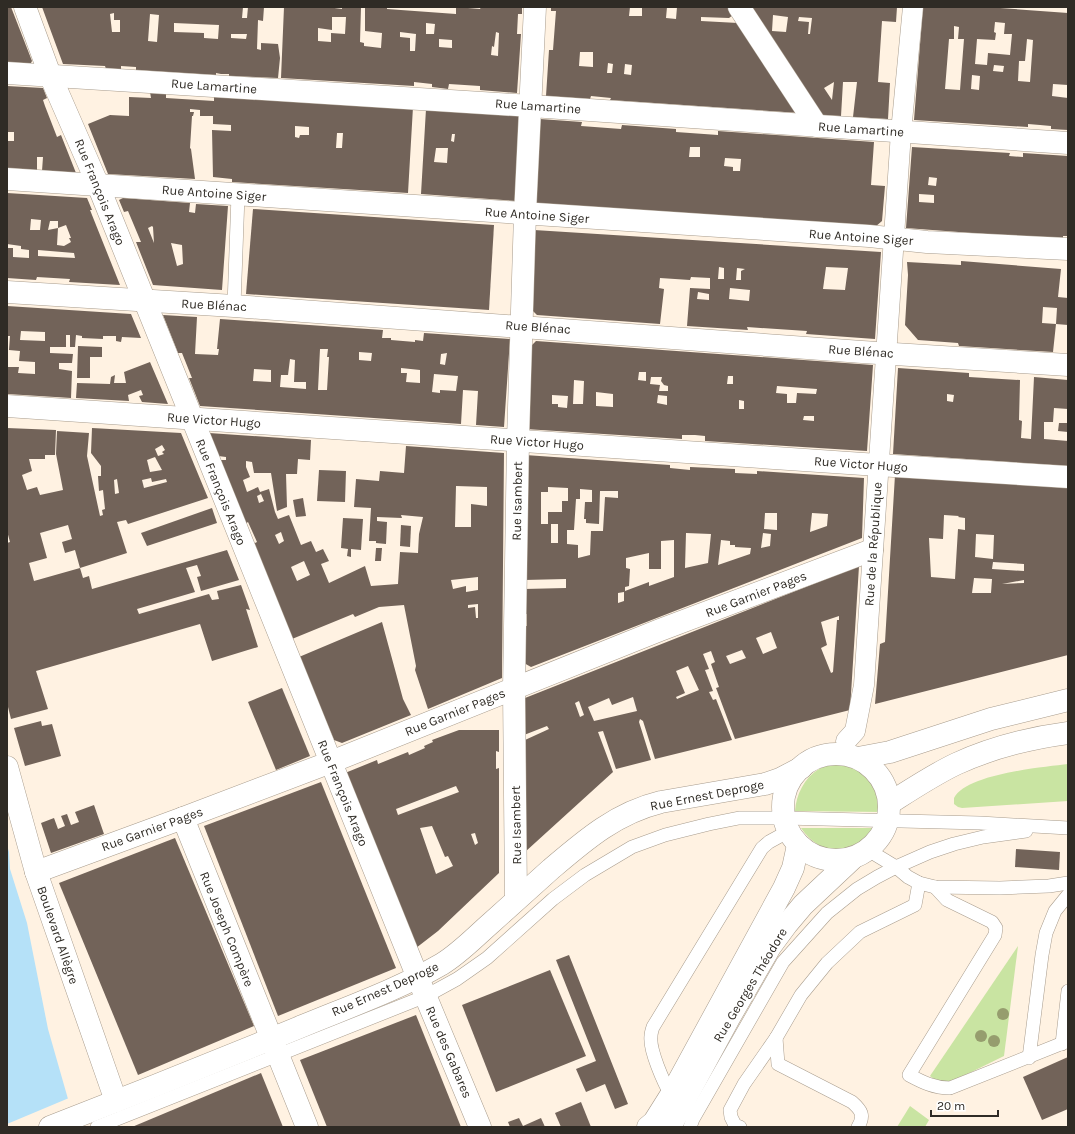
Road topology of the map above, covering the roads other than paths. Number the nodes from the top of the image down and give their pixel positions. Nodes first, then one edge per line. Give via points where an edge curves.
1 (25, 7) edge
2 (535, 7) edge
3 (739, 7) edge
4 (912, 7) edge
5 (7, 73) edge
6 (50, 75) junction
7 (531, 106) junction
8 (817, 126) junction
9 (901, 132) junction
10 (1068, 143) edge
11 (7, 179) edge
12 (98, 185) junction
13 (238, 195) junction
14 (525, 214) junction
15 (894, 239) junction
16 (1068, 249) edge
17 (7, 292) edge
18 (144, 301) junction
19 (234, 306) junction
20 (521, 326) junction
21 (887, 353) junction
22 (1068, 365) edge
23 (7, 406) edge
24 (191, 418) junction
25 (518, 440) junction
26 (878, 465) junction
27 (1068, 477) edge
28 (872, 550) junction
29 (514, 689) junction
30 (1068, 700) edge
31 (1068, 733) edge
32 (846, 741) dead end
33 (858, 758) junction
34 (330, 762) junction
35 (7, 768) edge
36 (801, 768) junction
37 (889, 812) junction
38 (182, 818) junction
39 (1062, 828) edge
40 (790, 832) junction
41 (860, 854) junction
42 (896, 867) junction
43 (36, 872) junction
44 (919, 883) junction
45 (1068, 883) edge
46 (935, 888) junction
47 (1068, 895) edge
48 (516, 900) junction
49 (422, 987) junction
50 (1068, 991) edge
51 (776, 1038) junction
52 (1065, 1042) edge
53 (275, 1048) junction
54 (1029, 1058) junction
55 (671, 1095) junction
56 (116, 1101) junction
57 (91, 1120) edge
58 (50, 1127) edge
59 (307, 1127) edge
60 (480, 1127) edge
61 (648, 1127) edge
62 (670, 1127) edge
63 (690, 1127) edge
64 (740, 1127) edge
65 (858, 1127) edge

1 - 6 street, Rue François Arago
2 - 7 street, Rue Isambert
3 - 8 street
4 - 9 street, Rue de la République
5 - 6 street, Rue Lamartine
6 - 7 street, Rue Lamartine
6 - 12 street, Rue François Arago
7 - 8 street, Rue Lamartine
7 - 14 street, Rue Isambert
8 - 9 street, Rue Lamartine
9 - 10 street, Rue Lamartine
9 - 15 street, Rue de la République
11 - 12 street, Rue Antoine Siger
12 - 13 street, Rue Antoine Siger
12 - 18 street, Rue François Arago
13 - 14 street, Rue Antoine Siger
13 - 19 lane
14 - 15 street, Rue Antoine Siger
14 - 20 street, Rue Isambert
15 - 16 street, Rue Antoine Siger
15 - 21 street, Rue de la République
17 - 18 street, Rue Blénac
18 - 19 street, Rue Blénac
18 - 24 street, Rue François Arago
19 - 20 street, Rue Blénac
20 - 21 street, Rue Blénac
20 - 25 street, Rue Isambert
21 - 22 street, Rue Blénac
21 - 26 street, Rue de la République
23 - 24 street, Rue Victor Hugo
24 - 25 street, Rue Victor Hugo
24 - 34 street, Rue François Arago
25 - 26 street, Rue Victor Hugo
25 - 29 street, Rue Isambert
26 - 27 street, Rue Victor Hugo
26 - 28 street, Rue de la République
28 - 29 street, Rue Garnier Pages via 660,630
28 - 32 street, Rue de la République via 864,685 855,731
29 - 34 street, Rue Garnier Pages
29 - 48 street, Rue Isambert
30 - 33 street via 991,719 890,752
31 - 37 street via 1022,742 956,764 931,778
33 - 36 street, Rue Ernest Deproge via 843,754 828,755 813,759
33 - 37 street via 870,765 887,788
34 - 38 street, Rue Garnier Pages
34 - 49 street, Rue François Arago
35 - 43 street, Boulevard Allègre
36 - 40 street via 789,782 783,800
36 - 48 street, Rue Ernest Deproge via 765,784 661,802 620,817 588,838
37 - 39 lane via 980,823
37 - 40 lane
37 - 41 street, Rue Georges Théodore via 881,837
38 - 43 street, Rue Garnier Pages
38 - 53 street, Rue Joseph Compère
39 - 42 lane via 976,838 930,852
40 - 41 street via 808,853 822,859 837,861
40 - 49 lane via 739,818 665,835 632,847 584,875 487,958 454,981
40 - 55 street via 793,868 789,879
40 - 55 lane via 762,848 653,1027 650,1038 653,1050
41 - 42 lane
41 - 62 street, Rue Georges Théodore via 802,905 770,947
42 - 44 lane
42 - 63 lane via 856,890 827,913 783,962 692,1119
43 - 56 street, Boulevard Allègre
44 - 46 lane
44 - 51 lane via 915,905 860,932 827,963 801,995
45 - 46 lane via 1000,888
46 - 54 lane via 947,900 992,922 996,928 995,935 909,1075 926,1084 950,1088
47 - 54 lane via 1055,911 1046,933
48 - 49 street, Rue Ernest Deproge via 445,962
49 - 53 street, Rue Ernest Deproge
49 - 60 street, Rue des Gabares
50 - 52 lane
51 - 64 lane via 744,1084 730,1110 735,1124
51 - 65 lane via 778,1064 852,1102 861,1110 862,1121
52 - 54 lane
53 - 56 street, Rue Ernest Deproge
53 - 57 lane
53 - 59 street, Rue Joseph Compère
55 - 61 street
56 - 57 street, Rue Ernest Deproge
57 - 58 street, Rue Ernest Deproge

